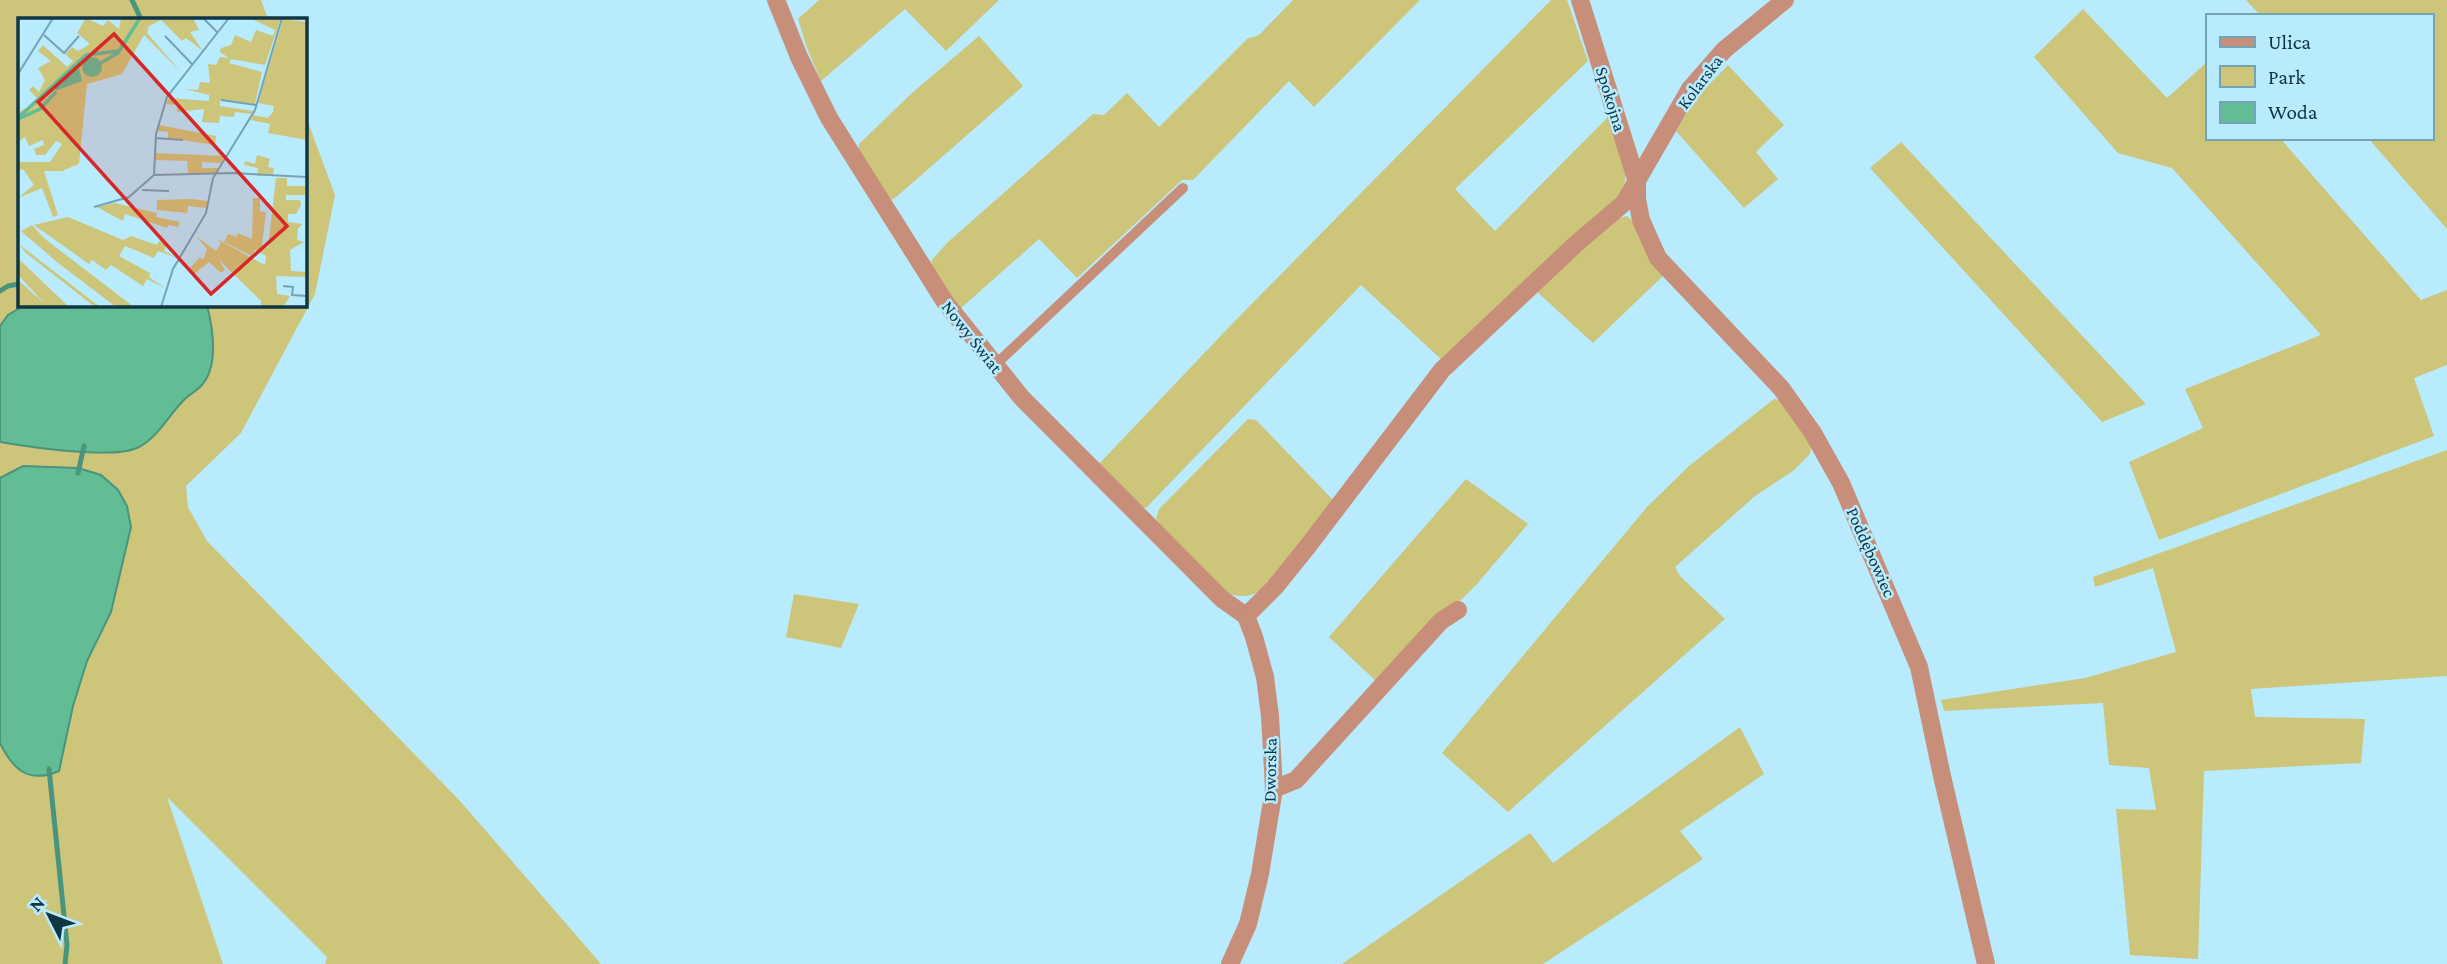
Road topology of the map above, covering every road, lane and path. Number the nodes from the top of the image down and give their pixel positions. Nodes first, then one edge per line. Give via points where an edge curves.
1 (776, 0) edge
2 (1580, 0) edge
3 (1785, 0) edge
4 (1183, 188) dead end
5 (1637, 191) junction
6 (995, 366) junction
7 (1458, 610) dead end
8 (1245, 616) junction
9 (1274, 789) junction
10 (1230, 964) edge
11 (1986, 964) edge

1 - 6 street, Nowy Świat via 799,57 845,146 945,302
2 - 5 street, Spokojna
3 - 5 street, Kolarska via 1724,50 1690,89
4 - 6 lane
5 - 8 street, Kolarska via 1442,370 1308,546
5 - 11 street, Poddębowiec via 1641,220 1658,258 1781,387 1841,483 1919,667
6 - 8 street, Nowy Świat via 1222,599
7 - 9 street via 1441,621 1296,780
8 - 9 street, Dworska via 1265,677
9 - 10 street, Dworska via 1248,924

